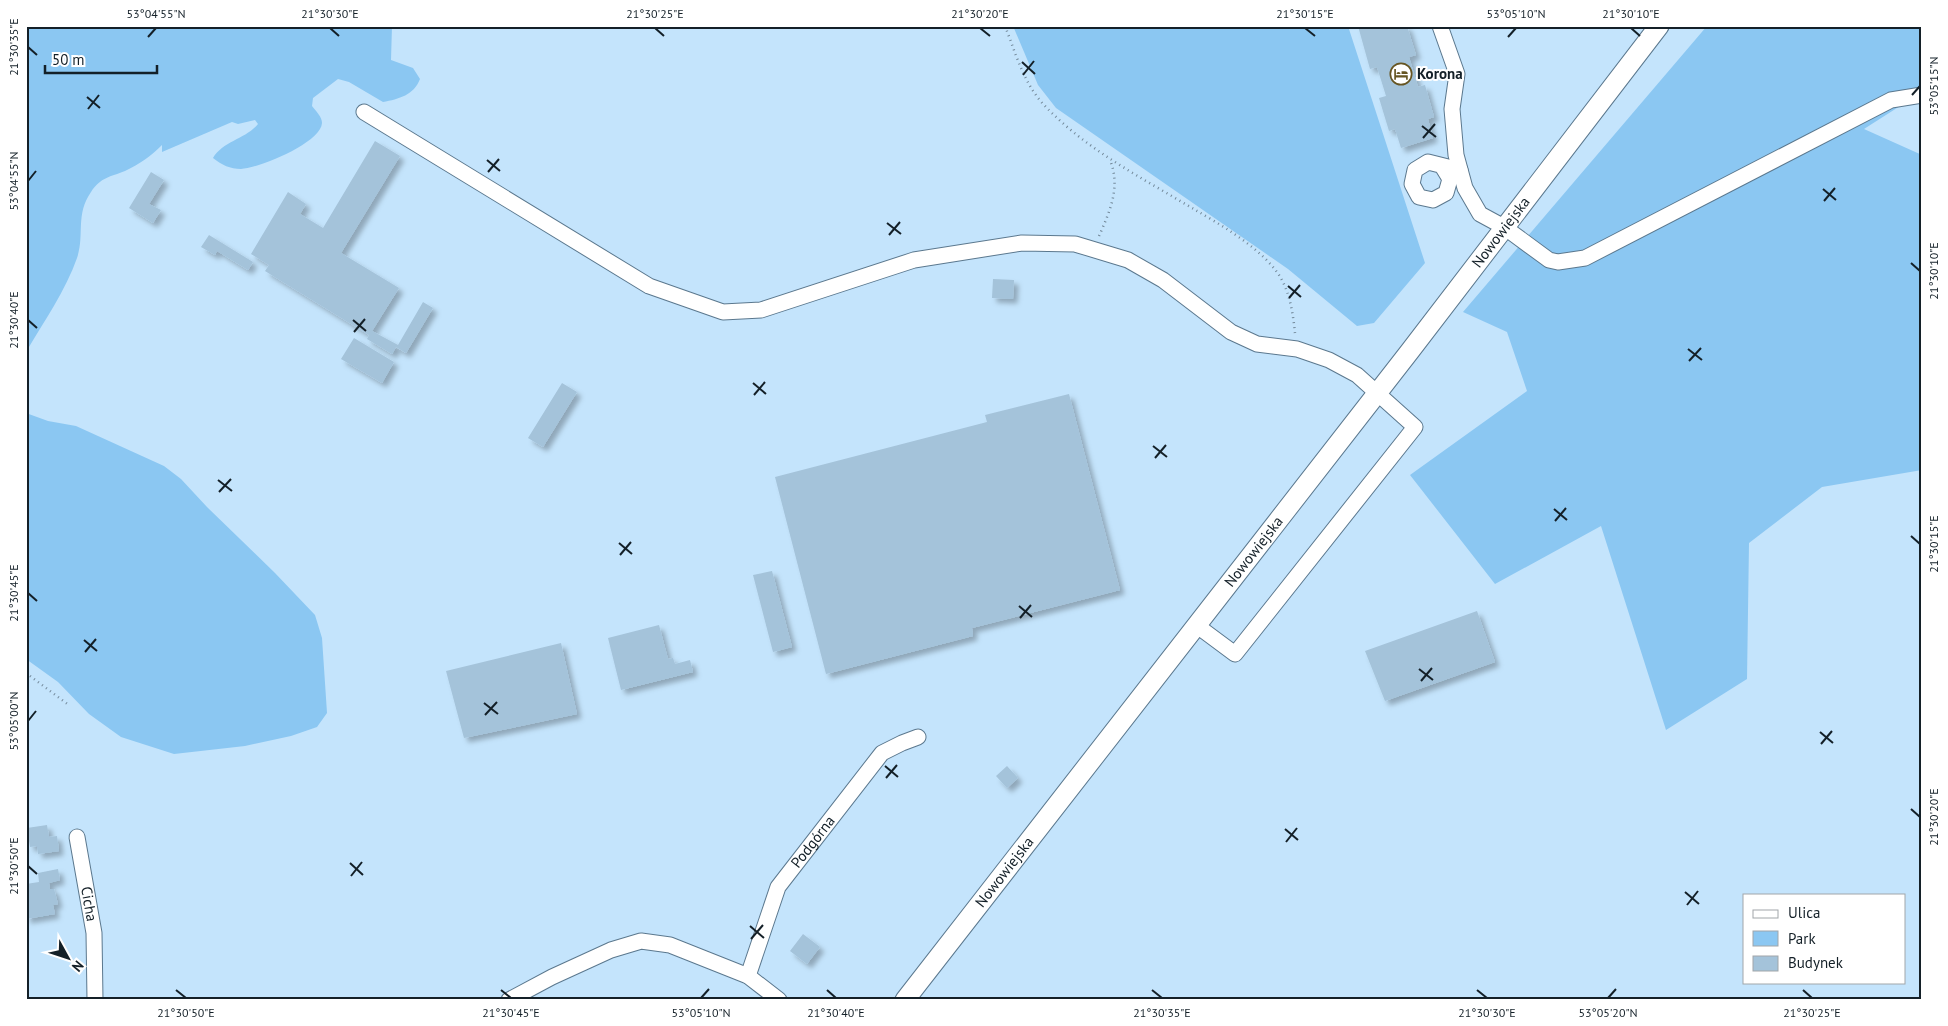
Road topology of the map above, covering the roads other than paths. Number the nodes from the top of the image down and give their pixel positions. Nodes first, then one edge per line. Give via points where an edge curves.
1 (1440, 26) edge
2 (1659, 26) edge
3 (1922, 95) edge
4 (364, 112) dead end
5 (1442, 166) junction
6 (1460, 170) junction
7 (1465, 188) junction
8 (1446, 193) junction
9 (1504, 227) junction
10 (1377, 393) junction
11 (1196, 624) junction
12 (918, 737) dead end
13 (77, 837) dead end
14 (748, 976) junction
15 (95, 1000) edge
16 (509, 1000) edge
17 (779, 1000) edge
18 (906, 1000) edge

1 - 6 street via 1457,74 1452,109
2 - 9 main road, Nowowiejska
3 - 9 street via 1891,100 1585,258 1549,260
4 - 10 street via 649,286 723,312 760,310 914,260 1022,243 1075,244 1128,260 1163,280 1232,332 1258,344 1296,349 1329,360 1357,375
5 - 6 street
5 - 8 street via 1450,178
5 - 8 street via 1428,162 1415,170 1412,184 1419,197 1433,200
6 - 7 street
7 - 8 street
7 - 9 street via 1480,214
9 - 10 main road, Nowowiejska
10 - 11 main road, Nowowiejska
10 - 11 street via 1415,427 1235,654
11 - 18 main road, Nowowiejska
12 - 14 street, Podgórna via 882,753 778,887
13 - 15 street, Cicha via 94,933
14 - 16 street via 670,945 641,941 610,950
14 - 17 street

